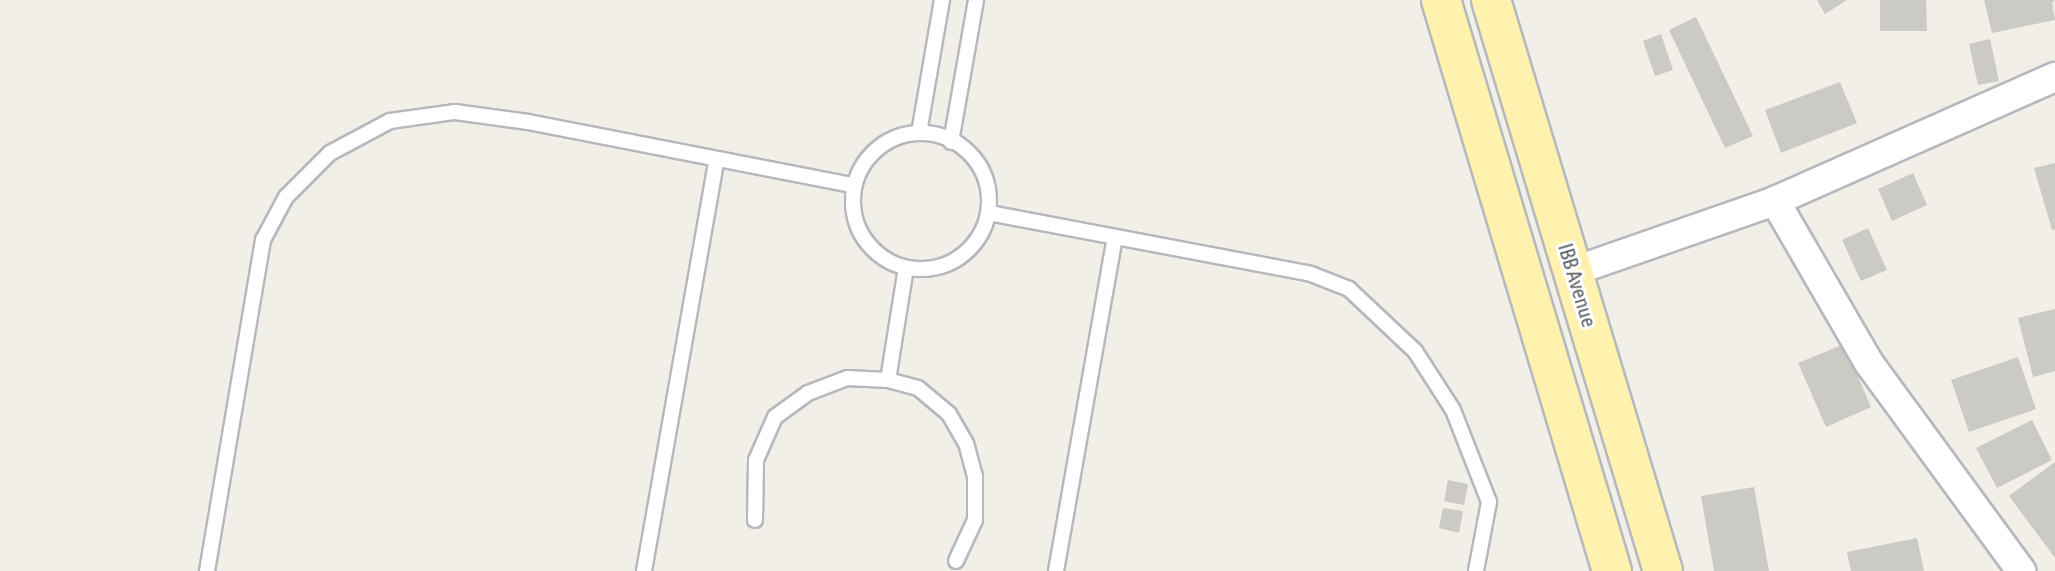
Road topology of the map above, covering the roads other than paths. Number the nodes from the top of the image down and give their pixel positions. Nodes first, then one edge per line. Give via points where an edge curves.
1 (942, 0) edge
2 (976, 0) edge
3 (1441, 0) edge
4 (1491, 0) edge
5 (2055, 77) edge
6 (919, 133) junction
7 (951, 142) junction
8 (717, 159) junction
9 (852, 185) junction
10 (1775, 201) junction
11 (989, 213) junction
12 (1115, 237) junction
13 (906, 267) junction
14 (1574, 271) junction
15 (888, 380) junction
16 (755, 520) dead end
17 (956, 561) dead end
18 (207, 571) edge
19 (644, 571) edge
20 (1056, 571) edge
21 (1476, 571) edge
22 (1612, 571) edge
23 (1663, 571) edge
24 (2021, 571) edge

1 - 6 lane
2 - 7 lane
3 - 22 main road
4 - 14 main road, IBB Avenue
5 - 10 street
6 - 7 lane
6 - 9 lane via 896,136 865,160
7 - 11 lane via 969,152 988,186
8 - 9 lane
8 - 18 lane via 456,112 390,121 330,153 286,197 263,240
8 - 19 lane
9 - 13 lane via 860,234 888,262
10 - 14 street
10 - 24 street via 1869,363
11 - 12 lane
11 - 13 lane via 962,256 926,270
12 - 20 lane
12 - 21 lane via 1311,274 1349,289 1415,351 1453,410 1489,502
13 - 15 lane
14 - 23 main road, IBB Avenue
15 - 16 lane via 848,378 808,393 775,417 756,460
15 - 17 lane via 918,388 949,414 966,443 975,476 975,520

